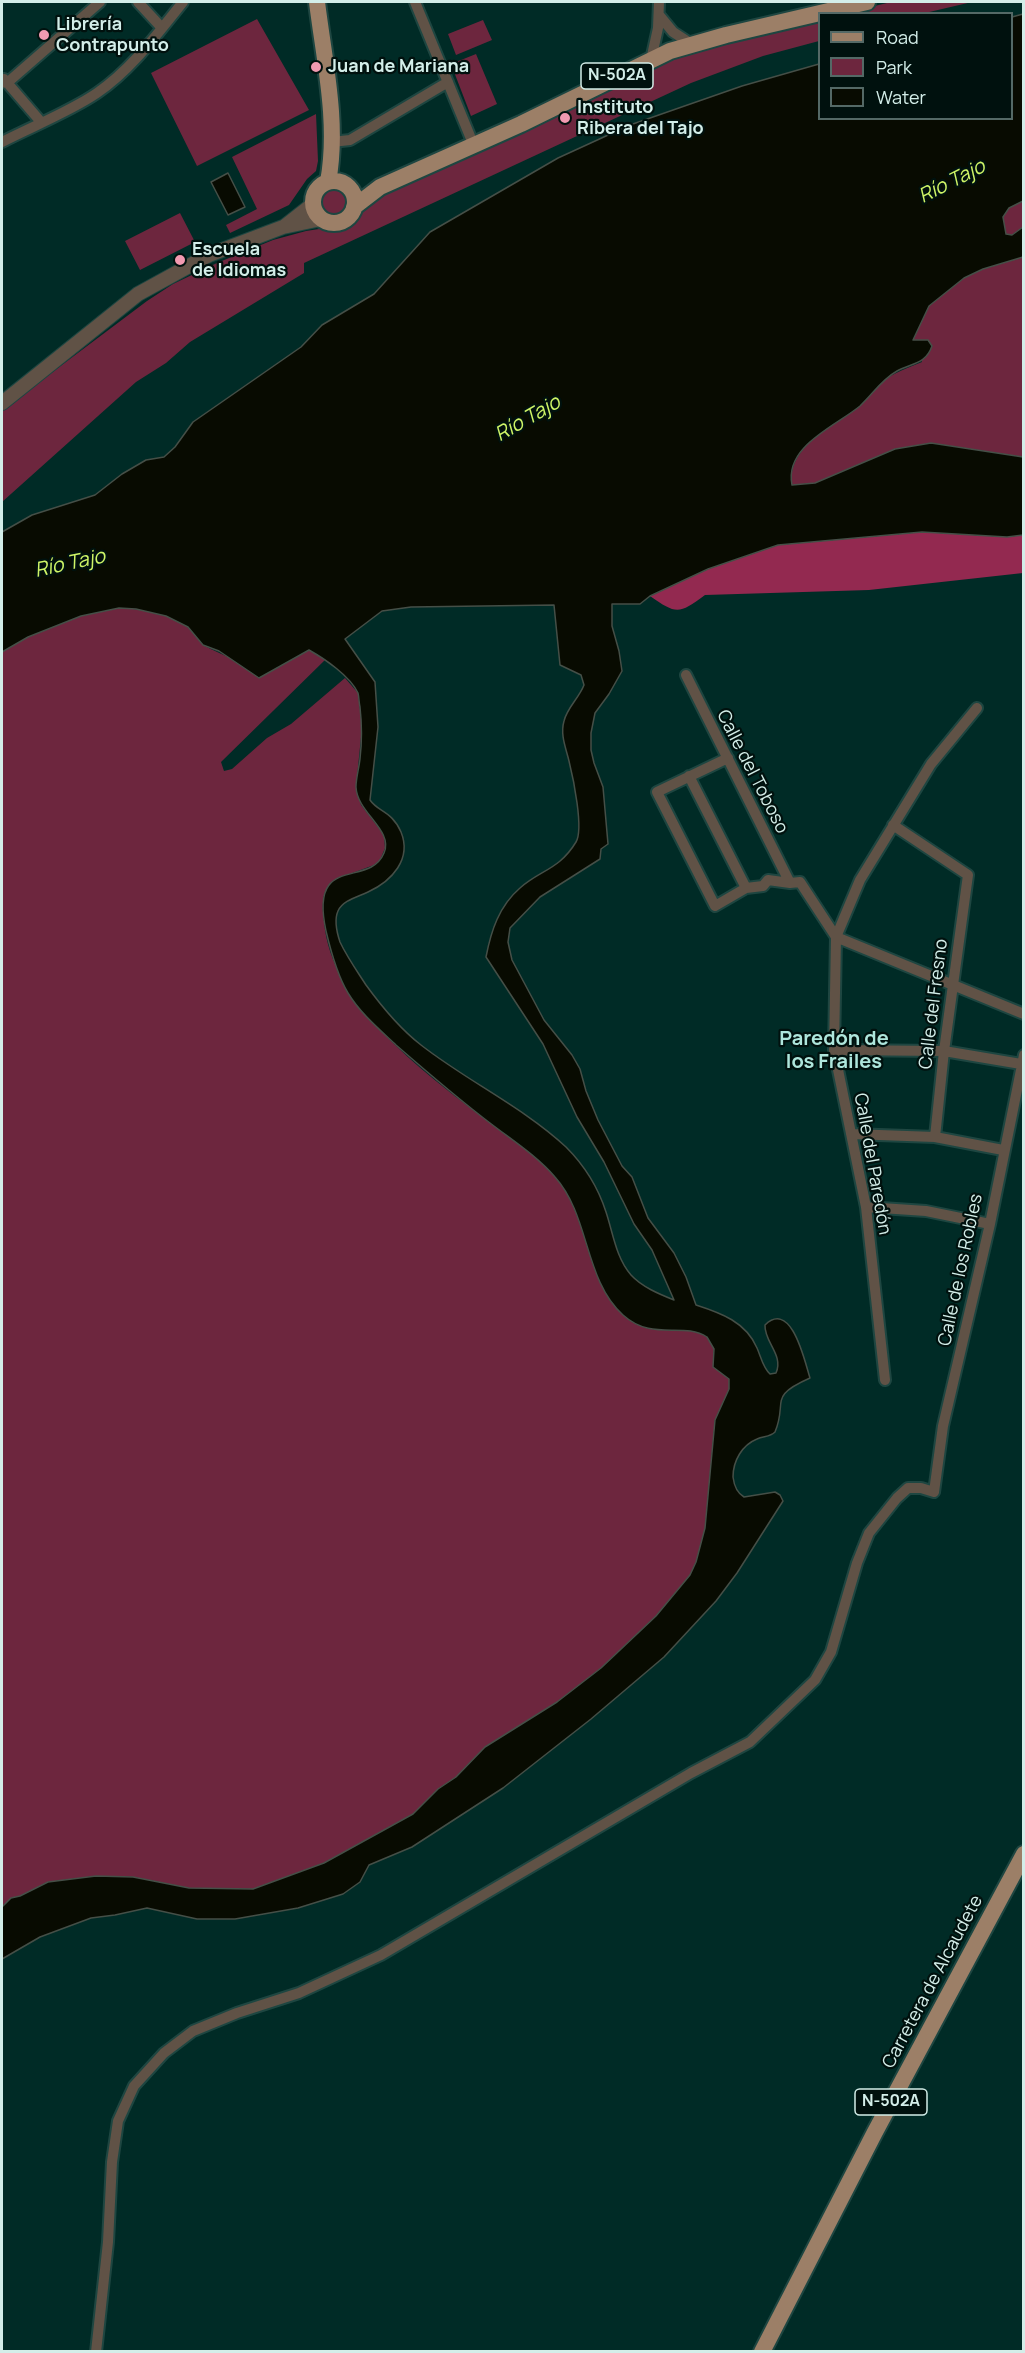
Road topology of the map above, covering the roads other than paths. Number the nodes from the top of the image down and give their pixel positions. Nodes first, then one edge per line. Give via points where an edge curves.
1 (100, 2) edge
2 (138, 2) edge
3 (183, 2) edge
4 (316, 2) edge
5 (415, 2) edge
6 (659, 2) edge
7 (858, 3) edge
8 (823, 12) edge
9 (818, 13) edge
10 (660, 15) junction
11 (162, 28) junction
12 (693, 45) junction
13 (651, 60) junction
14 (3, 81) edge
15 (448, 82) junction
16 (41, 122) junction
17 (2, 142) edge
18 (332, 145) junction
19 (474, 146) junction
20 (340, 184) junction
21 (380, 187) junction
22 (313, 204) junction
23 (354, 207) junction
24 (321, 219) junction
25 (283, 228) junction
26 (3, 400) edge
27 (686, 675) dead end
28 (976, 708) dead end
29 (728, 758) junction
30 (689, 776) junction
31 (893, 825) junction
32 (790, 883) junction
33 (746, 888) junction
34 (836, 937) junction
35 (952, 984) junction
36 (1023, 1014) edge
37 (834, 1050) junction
38 (944, 1051) junction
39 (1022, 1059) edge
40 (851, 1134) junction
41 (935, 1137) junction
42 (1003, 1150) junction
43 (866, 1207) junction
44 (990, 1224) junction
45 (885, 1380) dead end
46 (1023, 1854) edge
47 (96, 2352) edge
48 (762, 2352) edge

1 - 14 street
2 - 11 street
3 - 11 street
4 - 18 main road
5 - 15 street
6 - 10 street
7 - 8 main road, N-502A
9 - 12 main road, N-502A
10 - 12 street via 673,32
10 - 13 street
11 - 16 street via 118,77 95,94
12 - 13 main road, N-502A
13 - 19 main road, N-502A
14 - 16 street
15 - 18 street via 350,140
15 - 19 street
16 - 17 street
18 - 20 main road
19 - 21 main road, N-502A
20 - 21 main road, N-502A
20 - 22 main road via 321,186 315,192
20 - 23 main road via 354,197
21 - 23 main road, N-502A
22 - 24 main road
22 - 25 street
23 - 24 main road, N-502A via 342,221
24 - 25 street
25 - 26 street via 209,255 138,294
27 - 29 street, Calle del Toboso
28 - 31 street, Calle del Paredón via 931,764
29 - 30 street
29 - 32 street, Calle del Toboso
30 - 33 street
30 - 33 street via 657,792 715,906
31 - 34 street, Calle del Paredón via 860,880
31 - 35 street, Calle del Fresno via 968,875
32 - 33 street via 768,880 763,886
32 - 34 street via 800,882
34 - 35 street
34 - 37 street, Calle del Paredón
35 - 36 street
35 - 38 street, Calle del Fresno
37 - 38 street
37 - 40 street, Calle del Paredón
38 - 39 street
38 - 41 street, Calle del Fresno
39 - 42 street, Calle de los Robles
40 - 41 street
40 - 43 street, Calle del Paredón
41 - 42 street
42 - 44 street, Calle de los Robles
43 - 44 street via 926,1211
43 - 45 street, Calle del Paredón
44 - 47 street, Calle de los Robles via 943,1426 934,1492 908,1488 869,1533 831,1652 815,1680 750,1742 381,1955 299,1993 193,2031 164,2054 134,2086 118,2121
46 - 48 main road, Carretera de Alcaudete / N-502A

